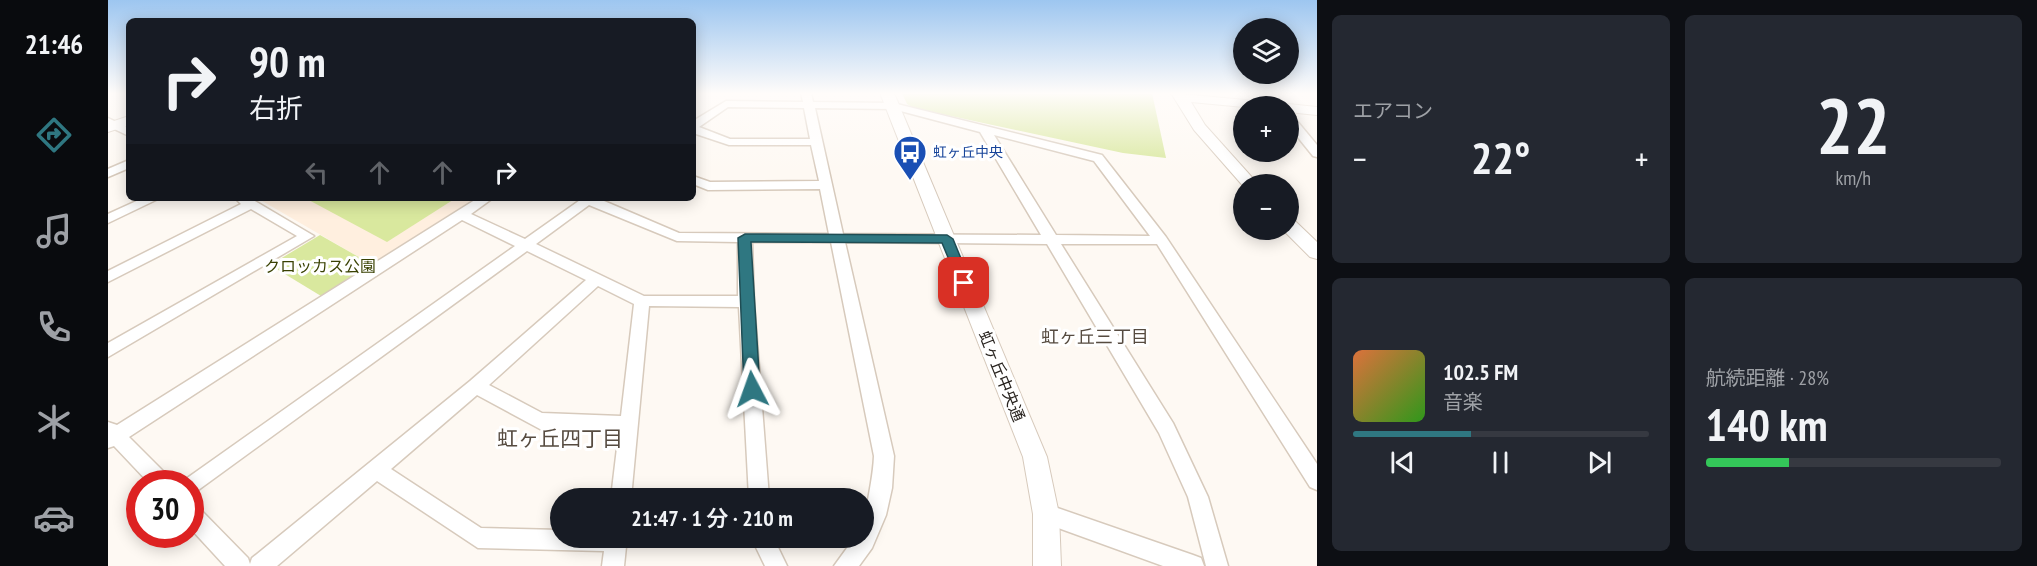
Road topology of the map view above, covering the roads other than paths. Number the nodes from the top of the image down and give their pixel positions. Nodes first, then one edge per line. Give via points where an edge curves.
1 (812, 119) edge
2 (898, 119) edge
3 (951, 119) edge
4 (1196, 119) edge
5 (696, 128) edge
6 (985, 130) junction
7 (1299, 131) edge
8 (817, 142) junction
9 (1317, 153) edge
10 (126, 165) edge
11 (108, 173) edge
12 (1240, 174) edge
13 (696, 181) edge
14 (826, 185) junction
15 (147, 201) edge
16 (246, 201) edge
17 (482, 201) edge
18 (587, 201) edge
19 (595, 201) edge
20 (461, 214) junction
21 (108, 219) edge
22 (1299, 235) edge
23 (745, 238) junction
24 (838, 238) junction
25 (947, 239) junction
26 (1048, 239) junction
27 (1161, 240) junction
28 (526, 245) junction
29 (1317, 253) edge
30 (108, 277) edge
31 (595, 280) junction
32 (642, 301) junction
33 (746, 302) junction
34 (108, 351) edge
35 (476, 386) junction
36 (630, 424) junction
37 (110, 435) edge
38 (375, 469) junction
39 (148, 470) edge
40 (204, 477) edge
41 (1317, 481) edge
42 (622, 488) edge
43 (758, 488) edge
44 (1046, 514) junction
45 (204, 528) edge
46 (550, 539) edge
47 (615, 548) edge
48 (767, 548) edge
49 (240, 566) edge
50 (260, 566) edge
51 (613, 566) edge
52 (776, 566) edge
53 (845, 566) edge
54 (1047, 566) edge
55 (1193, 566) edge
56 (1217, 566) edge

1 - 8 street
2 - 25 street, 虹ヶ丘中央通
3 - 6 street
4 - 12 street
5 - 8 street via 729,142
6 - 26 street
6 - 27 street via 1098,158
7 - 9 street
8 - 14 street
10 - 11 street
13 - 14 street via 708,186
14 - 24 street
15 - 21 street
16 - 30 street
16 - 34 street via 307,236
17 - 20 street
18 - 28 street
19 - 23 street via 677,237
20 - 28 street
20 - 37 street
22 - 29 street
23 - 24 street
23 - 33 street
24 - 25 street
24 - 53 street via 884,456 882,500 863,547
25 - 26 street
25 - 44 street, 虹ヶ丘中央通 via 1035,457
26 - 27 street
26 - 56 street via 1166,429 1198,497
27 - 41 street
28 - 31 street
28 - 40 street
31 - 32 street
31 - 35 street
32 - 33 street
32 - 36 street
33 - 43 street
35 - 36 street via 540,421
35 - 38 street
36 - 42 street
37 - 39 street
38 - 46 street via 478,538
38 - 50 street
44 - 54 street, 虹ヶ丘中央通
44 - 55 street
45 - 49 street
47 - 51 street
48 - 52 street

